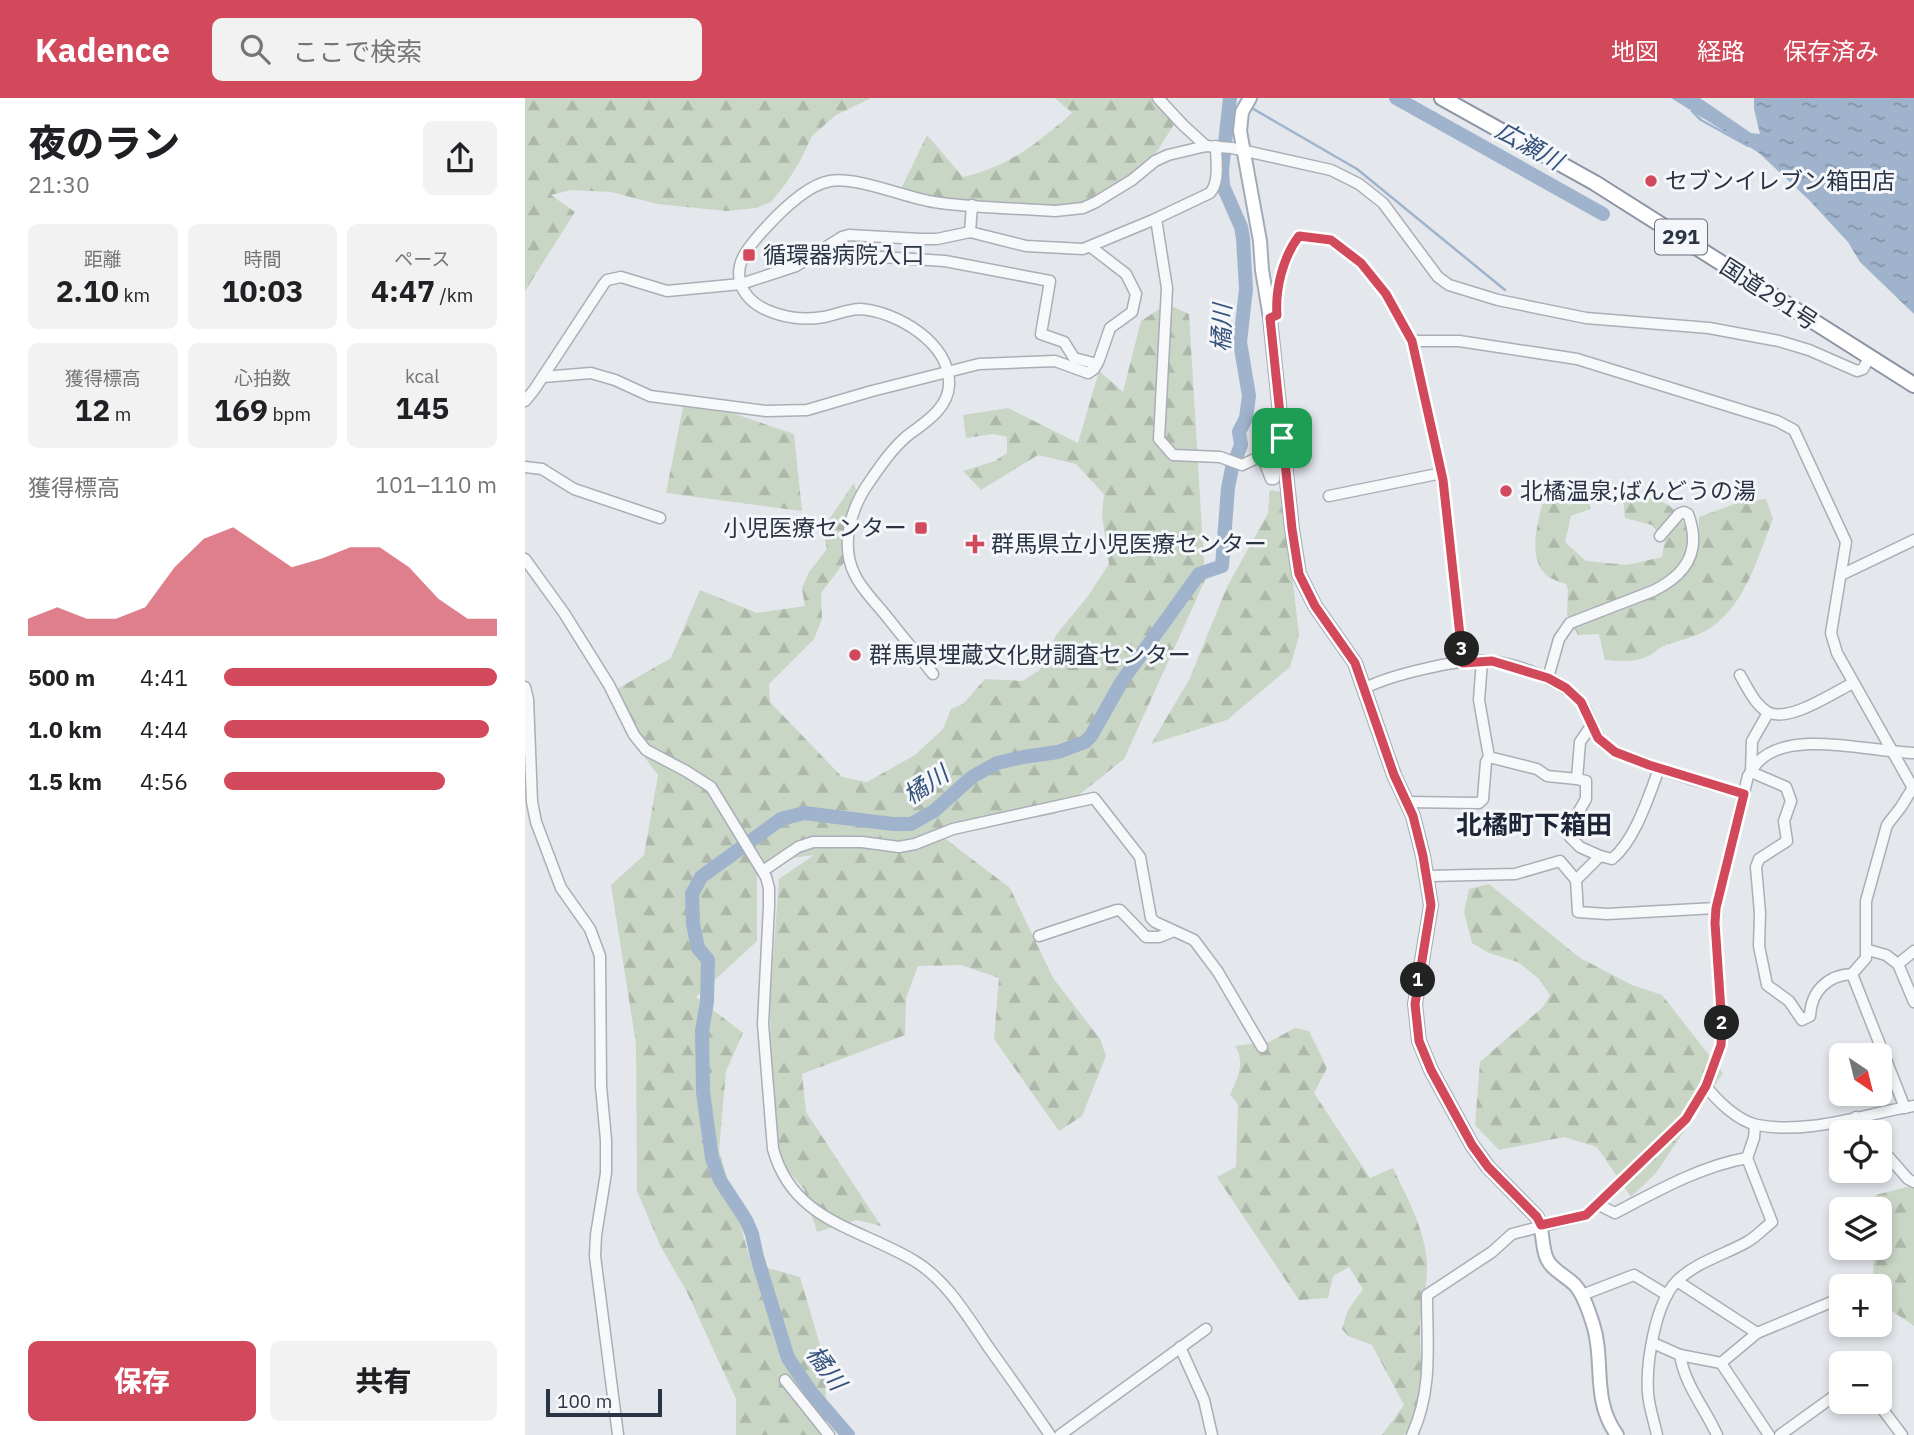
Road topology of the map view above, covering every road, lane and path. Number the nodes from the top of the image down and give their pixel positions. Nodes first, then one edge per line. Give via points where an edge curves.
1 (1158, 98) edge
2 (1250, 98) edge
3 (1443, 98) edge
4 (1214, 146) junction
5 (1238, 149) junction
6 (972, 205) junction
7 (1156, 219) junction
8 (970, 232) junction
9 (1091, 247) junction
10 (816, 253) junction
11 (741, 284) junction
12 (1270, 318) junction
13 (1412, 341) junction
14 (1869, 358) junction
15 (1097, 364) junction
16 (948, 371) junction
17 (543, 377) junction
18 (1914, 385) edge
19 (525, 401) edge
20 (1282, 438) junction
21 (525, 467) edge
22 (1441, 473) junction
23 (1329, 496) dead end
24 (660, 518) dead end
25 (1660, 536) dead end
26 (1914, 540) edge
27 (525, 559) edge
28 (1841, 575) junction
29 (1482, 660) junction
30 (1463, 663) junction
31 (933, 674) dead end
32 (1740, 675) dead end
33 (1548, 678) junction
34 (1853, 683) junction
35 (525, 687) edge
36 (1364, 688) junction
37 (1768, 713) junction
38 (1591, 726) junction
39 (1893, 753) junction
40 (1914, 753) edge
41 (1489, 757) junction
42 (1659, 769) junction
43 (1751, 772) junction
44 (1577, 779) junction
45 (1913, 787) edge
46 (1744, 794) junction
47 (1407, 802) junction
48 (1600, 856) junction
49 (763, 872) junction
50 (1429, 876) dead end
51 (1576, 880) junction
52 (1716, 908) junction
53 (1174, 931) junction
54 (1039, 936) dead end
55 (1868, 950) junction
56 (1914, 951) edge
57 (1898, 964) junction
58 (1852, 974) junction
59 (1914, 1002) edge
60 (1262, 1047) dead end
61 (1706, 1086) junction
62 (1909, 1107) edge
63 (1856, 1117) junction
64 (1858, 1120) edge
65 (1755, 1125) junction
66 (1747, 1158) junction
67 (1892, 1161) edge
68 (1914, 1182) edge
69 (1597, 1204) junction
70 (1541, 1225) junction
71 (1677, 1281) junction
72 (1581, 1295) junction
73 (1667, 1295) junction
74 (1829, 1303) edge
75 (1206, 1329) dead end
76 (1757, 1333) junction
77 (1653, 1343) junction
78 (1180, 1347) junction
79 (1680, 1355) junction
80 (1721, 1363) junction
81 (785, 1380) dead end
82 (1829, 1400) edge
83 (1886, 1414) edge
84 (618, 1435) edge
85 (829, 1435) edge
86 (1050, 1435) edge
87 (1060, 1435) edge
88 (1212, 1435) edge
89 (1412, 1435) edge
90 (1617, 1435) edge
91 (1657, 1435) edge
92 (1717, 1435) edge
93 (1769, 1435) edge
94 (1780, 1435) edge
95 (1902, 1435) edge

1 - 4 street via 1182,125
2 - 5 main road via 1242,113
3 - 14 highway, 国道291号 / 291 via 1595,183
4 - 5 street
4 - 6 street via 1155,161 1083,208 1055,211
4 - 7 street via 1214,188
5 - 12 main road via 1261,241
5 - 14 street via 1331,170 1359,184 1383,203 1438,277 1470,292 1586,318 1709,328 1779,341 1857,371
6 - 8 street
6 - 11 street via 933,202 831,181 816,186 790,203 752,243 740,264
7 - 9 street
7 - 20 street via 1167,288 1159,439 1173,455 1220,457 1242,465 1257,458 1271,480 1274,444
8 - 9 street via 1026,246
8 - 10 street via 937,239 849,235
9 - 15 street via 1126,274 1136,294 1129,316 1110,328
10 - 11 street via 796,266
10 - 15 street via 945,261 1050,281 1041,334 1064,342 1075,358
11 - 16 street via 754,304 791,316 809,319 856,309 886,315 931,342
11 - 17 street via 681,291 621,277 607,281
12 - 13 street via 1277,315 1276,298 1289,249 1299,236 1313,237 1331,240 1361,263 1386,294
12 - 20 main road
13 - 22 street
13 - 28 street via 1459,341 1577,359 1787,425 1794,430 1846,542
14 - 18 highway, 国道291号 / 291
15 - 16 street via 1088,373 1041,360
16 - 17 street via 807,410 650,396 591,373
16 - 31 street via 949,386 941,408 898,444 881,465 860,495 849,532 850,561 859,583
17 - 19 street
20 - 36 main road via 1299,574 1355,663
21 - 24 street via 542,469 574,489
22 - 23 street
22 - 30 street
25 - 33 street via 1679,514 1688,514 1692,550 1684,569 1653,591 1570,623 1559,639
26 - 28 street
27 - 49 street via 609,685 634,735 646,750 711,787
28 - 34 street via 1831,633
29 - 30 street
29 - 33 street
29 - 41 street via 1479,700
30 - 36 street via 1400,675
32 - 37 street
33 - 38 street via 1581,702
34 - 37 street via 1790,715
34 - 39 street
35 - 84 street via 535,822 561,888 590,929 600,956 606,1173 595,1256
36 - 47 main road
37 - 43 street via 1752,741
38 - 42 street via 1607,747
38 - 44 street via 1580,742
39 - 40 street
39 - 43 street via 1797,744 1772,752
39 - 45 street
41 - 44 street via 1537,769 1547,776
41 - 47 street via 1479,803
42 - 46 street
42 - 48 street via 1622,851 1612,859
43 - 46 street
43 - 58 street via 1786,787 1791,801 1784,821 1787,841 1759,859 1756,867 1759,946 1767,985 1789,1001 1801,1020 1810,1016 1827,980
44 - 48 street via 1586,782 1586,799 1571,825 1570,837
45 - 55 street via 1887,825 1866,901
46 - 52 street
47 - 70 main road via 1431,905 1415,1004 1419,1041 1472,1145
48 - 51 street
49 - 53 street via 813,842 899,847 1094,798 1140,857 1151,918
49 - 86 street via 769,888 764,1051 778,1167 800,1198 816,1211 927,1269 960,1306
50 - 51 street via 1515,874 1560,860
51 - 52 street via 1578,912
52 - 61 street via 1721,1045
53 - 54 street via 1146,937 1117,910
53 - 60 street via 1193,940 1218,972
55 - 57 street
55 - 58 street
56 - 57 street
57 - 59 street
58 - 62 street
61 - 65 street
61 - 69 street via 1672,1134
62 - 63 street
63 - 64 street
63 - 65 street via 1804,1126
65 - 66 street
66 - 69 street via 1664,1186 1615,1213
66 - 71 street via 1772,1222 1749,1241
67 - 68 street
69 - 70 street via 1586,1215
70 - 72 main road via 1546,1257
70 - 89 street via 1512,1234 1427,1295 1429,1378
71 - 73 street
71 - 76 street
72 - 73 street via 1634,1275
72 - 90 main road via 1595,1330 1601,1396
73 - 77 street
74 - 76 street
75 - 78 street
76 - 80 street
77 - 79 street
77 - 91 street via 1648,1396
78 - 87 street
78 - 88 street via 1204,1400
79 - 80 street
79 - 92 street via 1692,1393
80 - 93 street
81 - 85 street
82 - 94 street
83 - 95 street

